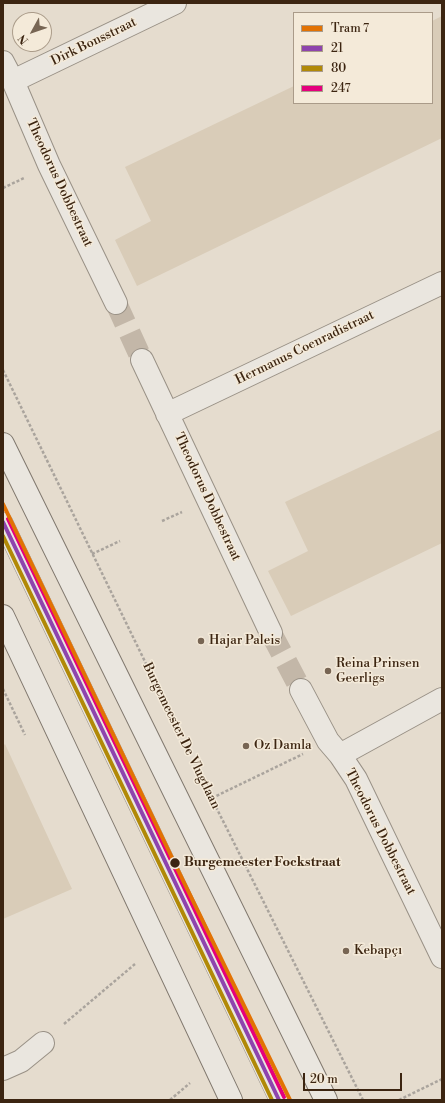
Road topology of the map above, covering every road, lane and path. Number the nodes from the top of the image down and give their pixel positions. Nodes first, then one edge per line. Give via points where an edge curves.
1 (175, 3) edge
2 (8, 72) edge
3 (442, 283) edge
4 (116, 303) tunnel mouth
5 (142, 360) tunnel mouth
6 (3, 370) edge
7 (167, 414) junction
8 (3, 444) edge
9 (3, 522) edge
10 (120, 541) dead end
11 (92, 554) junction
12 (3, 616) edge
13 (271, 633) tunnel mouth
14 (301, 690) tunnel mouth
15 (442, 699) edge
16 (173, 719) dead end
17 (334, 748) junction
18 (212, 798) dead end
19 (215, 805) dead end
20 (442, 957) edge
21 (134, 964) dead end
22 (43, 1043) joint
23 (3, 1069) edge
24 (442, 1079) edge
25 (190, 1083) dead end
26 (170, 1100) edge
27 (232, 1100) edge
28 (279, 1100) edge
29 (326, 1100) edge
30 (363, 1100) edge
31 (400, 1100) edge

1 - 2 street, Dirk Bonsstraat
2 - 4 street, Theodorus Dobbestraat
3 - 7 street, Hermanus Coenradistraat
5 - 7 street, Theodorus Dobbestraat
6 - 11 path, Burgemeester De Vlugtlaan
7 - 13 street, Theodorus Dobbestraat
8 - 29 street
9 - 28 lane
10 - 11 path
11 - 16 path, Burgemeester De Vlugtlaan
12 - 27 street
14 - 17 street, Theodorus Dobbestraat
15 - 17 street
17 - 18 path
17 - 20 street, Theodorus Dobbestraat via 356,779
19 - 30 path, Burgemeester De Vlugtlaan
21 - 22 path
22 - 23 street via 20,1061
24 - 31 path
25 - 26 path

